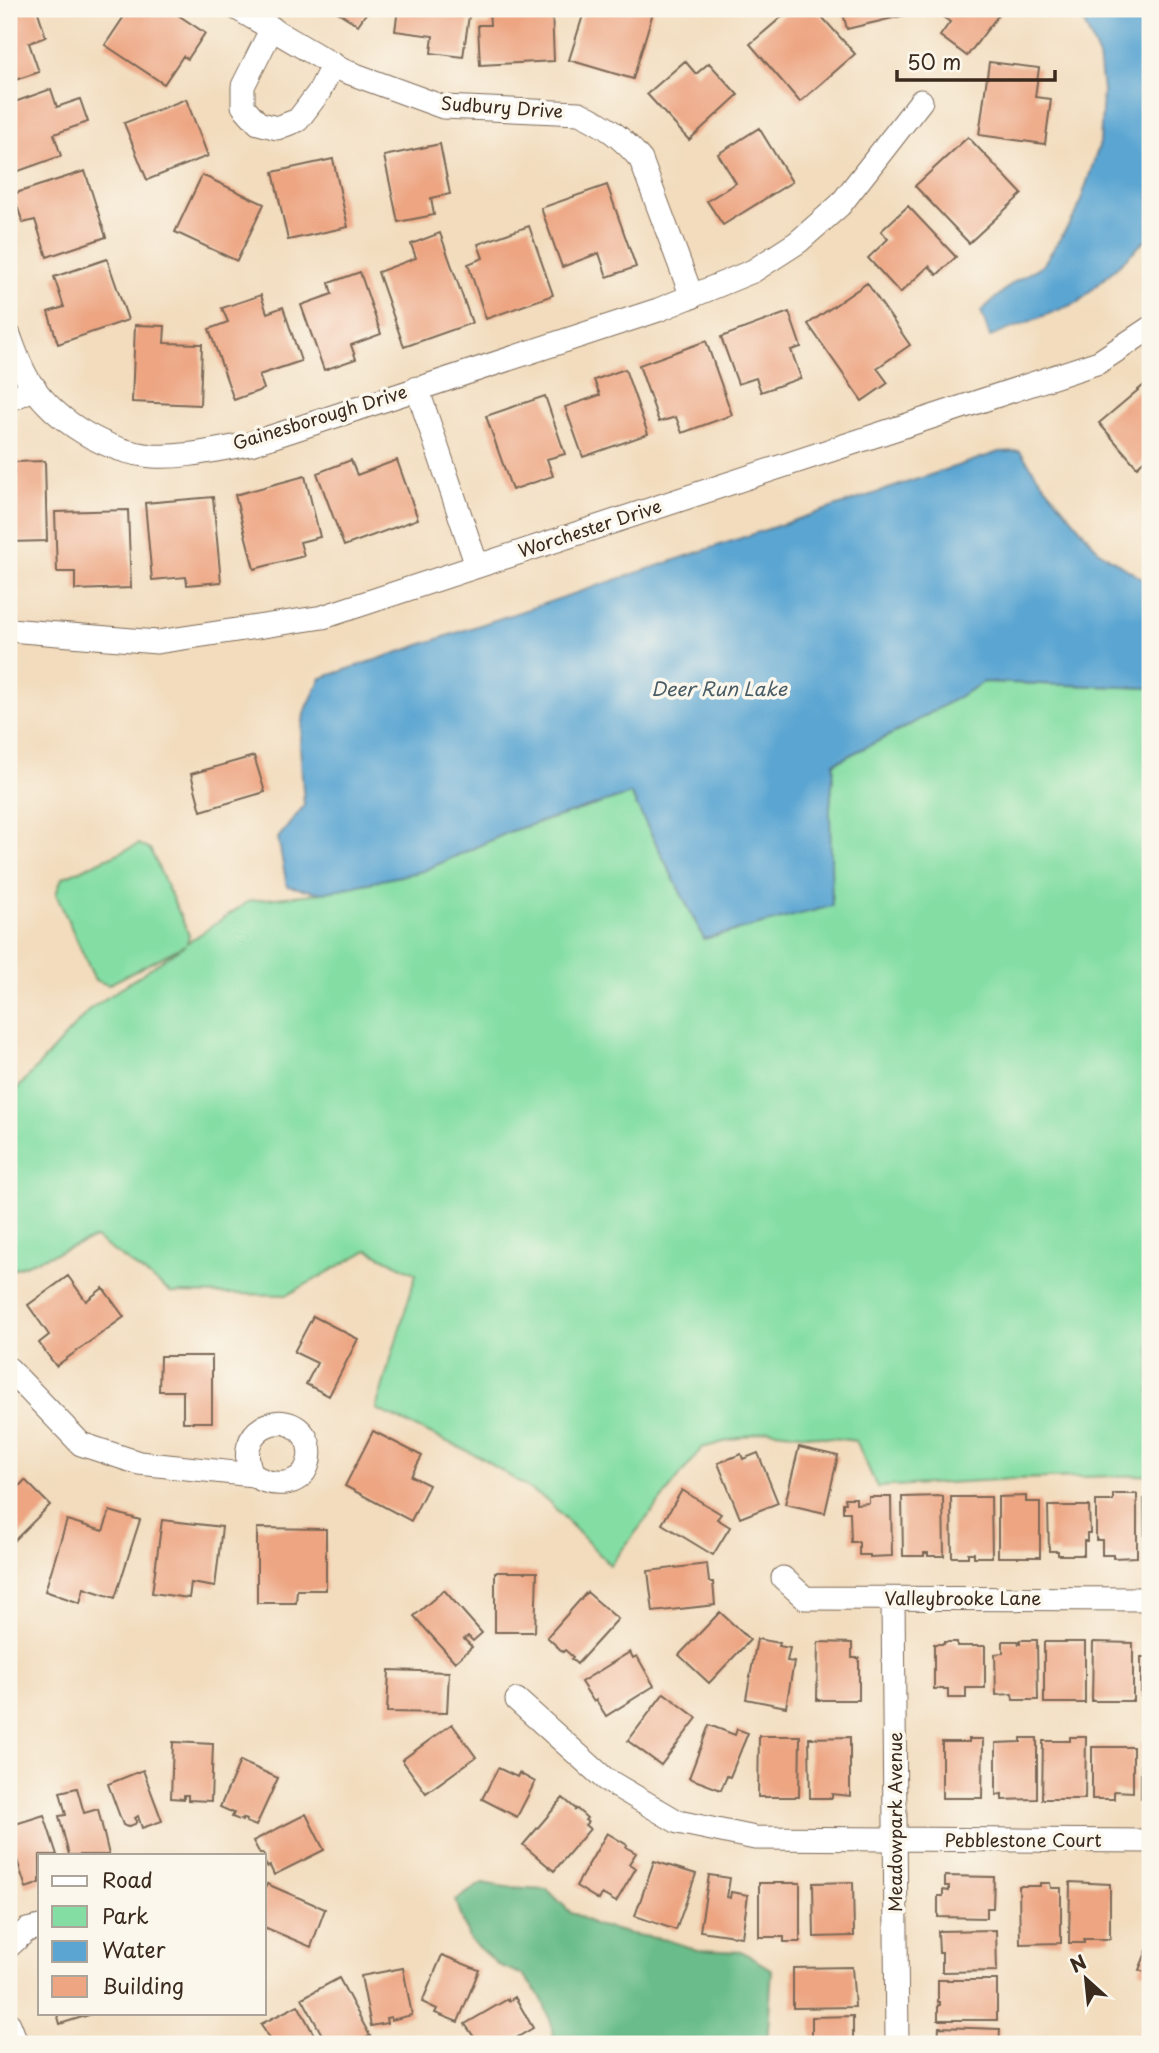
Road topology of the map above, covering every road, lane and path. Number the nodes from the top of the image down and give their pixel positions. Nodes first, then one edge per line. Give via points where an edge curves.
1 (238, 9) edge
2 (272, 29) junction
3 (333, 64) junction
4 (921, 101) dead end
5 (692, 297) junction
6 (1150, 328) edge
7 (9, 335) edge
8 (34, 388) junction
9 (417, 388) junction
10 (9, 400) edge
11 (477, 566) junction
12 (9, 630) edge
13 (9, 1369) edge
14 (253, 1475) dead end
15 (783, 1578) dead end
16 (893, 1599) junction
17 (1150, 1599) edge
18 (517, 1700) dead end
19 (896, 1840) junction
20 (1150, 1841) edge
21 (38, 1927) edge
22 (9, 1946) edge
23 (9, 2024) edge
24 (17, 2044) edge
25 (897, 2044) edge

1 - 2 street, Sudbury Drive
2 - 3 street, Sudbury Drive
2 - 3 street via 243,86 243,106 258,123 277,128 298,120
3 - 5 street, Sudbury Drive via 443,107 579,113 598,122 626,142 641,160
4 - 5 street, Gainesborough Drive via 840,205 798,242 753,271
5 - 9 street, Gainesborough Drive
6 - 11 street, Worchester Drive via 1099,362
7 - 8 street, Gainesborough Drive
8 - 9 street, Gainesborough Drive via 55,412 82,431 151,456 250,444
8 - 10 street
9 - 11 street, Gainesborough Drive
11 - 12 street, Worchester Drive via 323,617 157,642
13 - 14 street via 82,1444 139,1463
15 - 16 street, Valleybrooke Lane via 805,1598
16 - 17 street, Valleybrooke Lane
16 - 19 street, Meadowpark Avenue
18 - 19 street, Pebblestone Court via 605,1779 678,1822 755,1838
19 - 20 street, Pebblestone Court
19 - 25 street, Meadowpark Avenue
21 - 22 street via 27,1930
23 - 24 street

